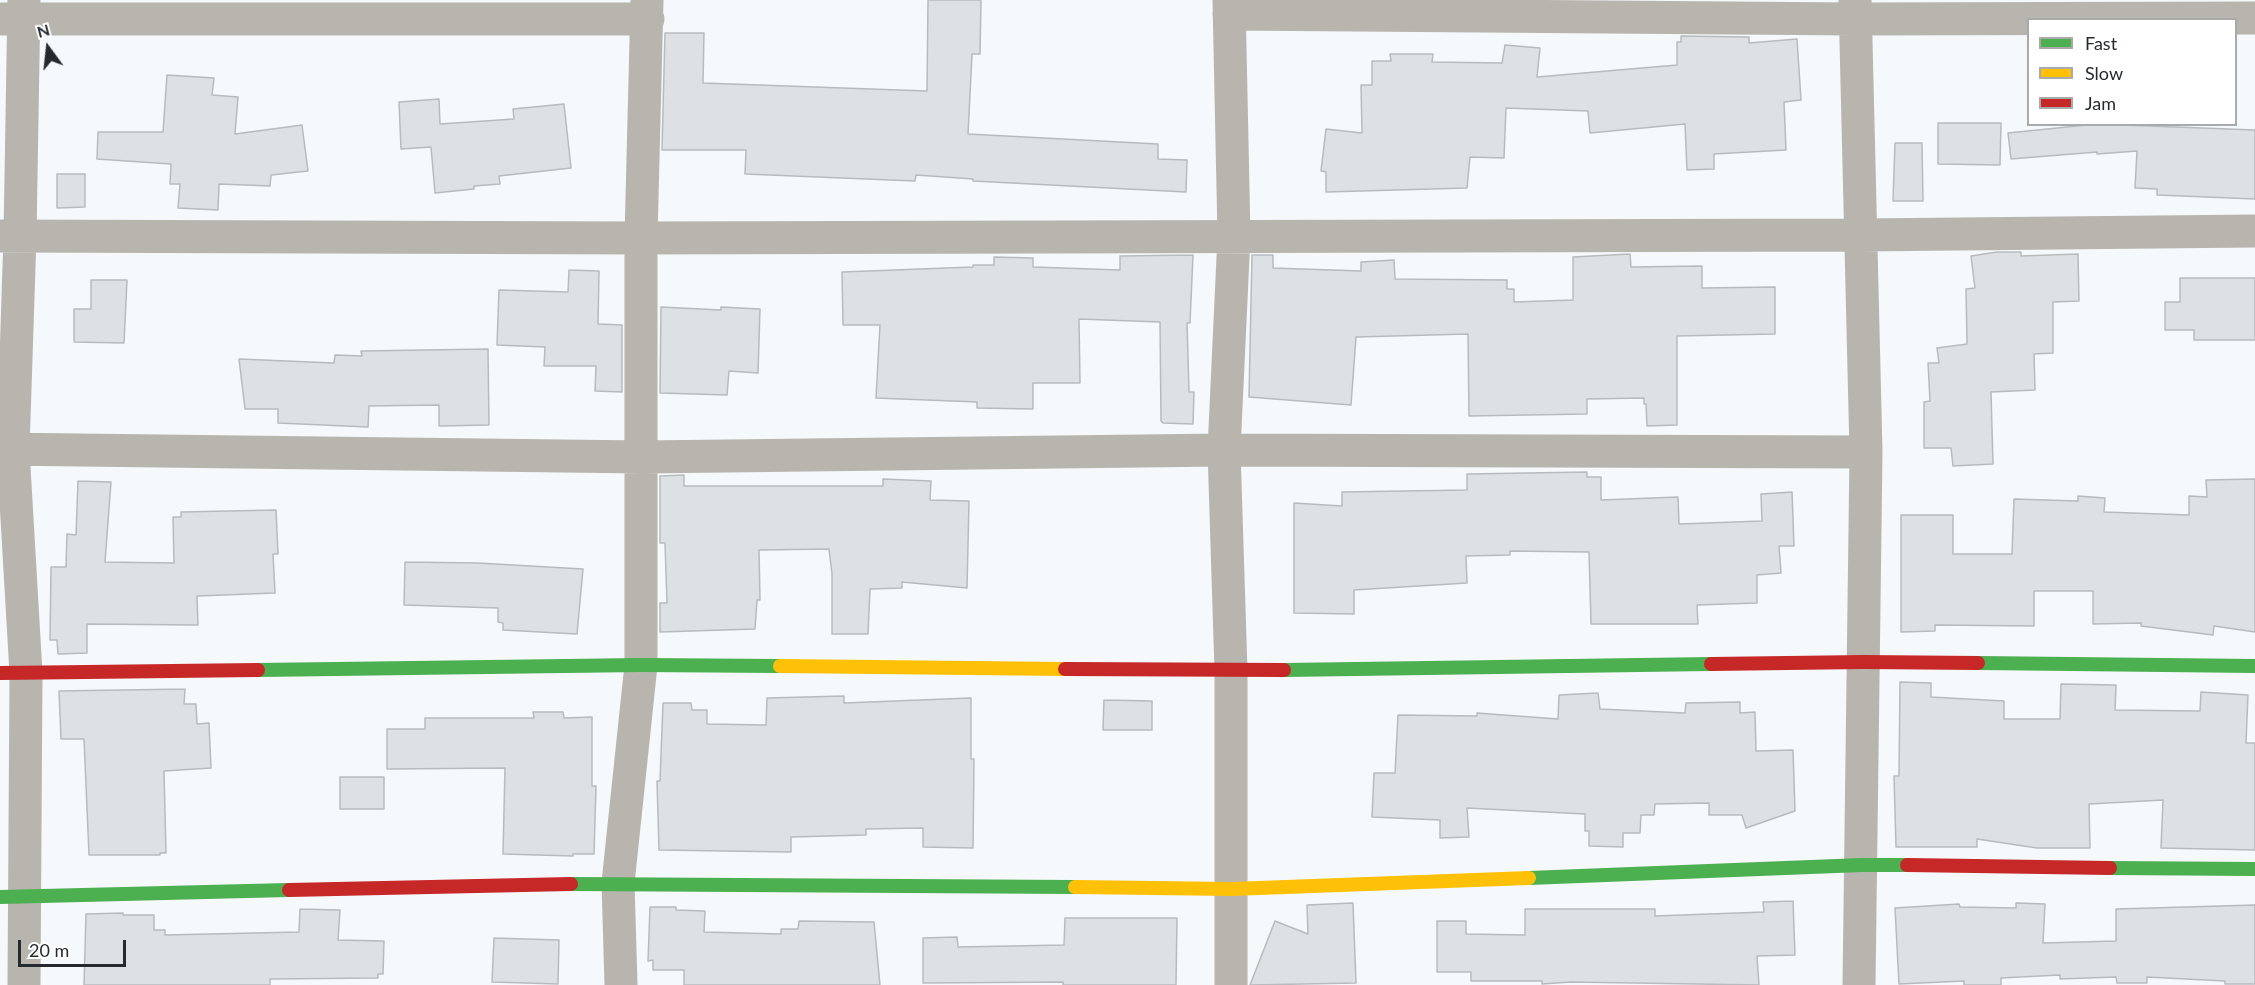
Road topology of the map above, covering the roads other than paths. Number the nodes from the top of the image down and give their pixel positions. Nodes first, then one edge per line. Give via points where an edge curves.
1 (1229, 7) edge
2 (648, 9) edge
3 (1856, 9) edge
4 (16, 13) edge
5 (2255, 18) edge
6 (2255, 231) edge
7 (1862, 235) junction
8 (10, 236) edge
9 (1234, 236) junction
10 (641, 238) junction
11 (7, 449) edge
12 (1224, 450) junction
13 (1866, 452) junction
14 (643, 457) junction
15 (1864, 662) junction
16 (641, 665) junction
17 (2255, 666) edge
18 (1231, 671) junction
19 (13, 673) edge
20 (1862, 865) junction
21 (2255, 869) edge
22 (618, 883) junction
23 (1232, 889) junction
24 (12, 897) edge
25 (24, 985) edge
26 (621, 985) edge
27 (1231, 985) edge
28 (1859, 985) edge

1 - 3 street
1 - 9 street
2 - 4 street
2 - 10 street
3 - 5 street
3 - 7 street
4 - 8 street
6 - 7 street
7 - 9 street
7 - 13 street
8 - 10 street
8 - 11 street
9 - 10 street
9 - 12 street
10 - 14 street
11 - 14 street
11 - 19 street
12 - 13 street
12 - 14 street
12 - 18 street
13 - 15 street
14 - 16 street
15 - 17 street
15 - 18 street
15 - 20 street
16 - 18 street
16 - 19 street
16 - 22 street
18 - 23 street
19 - 24 street
20 - 21 street
20 - 23 street
20 - 28 street
22 - 23 street
22 - 24 street
22 - 26 street
23 - 27 street
24 - 25 street

